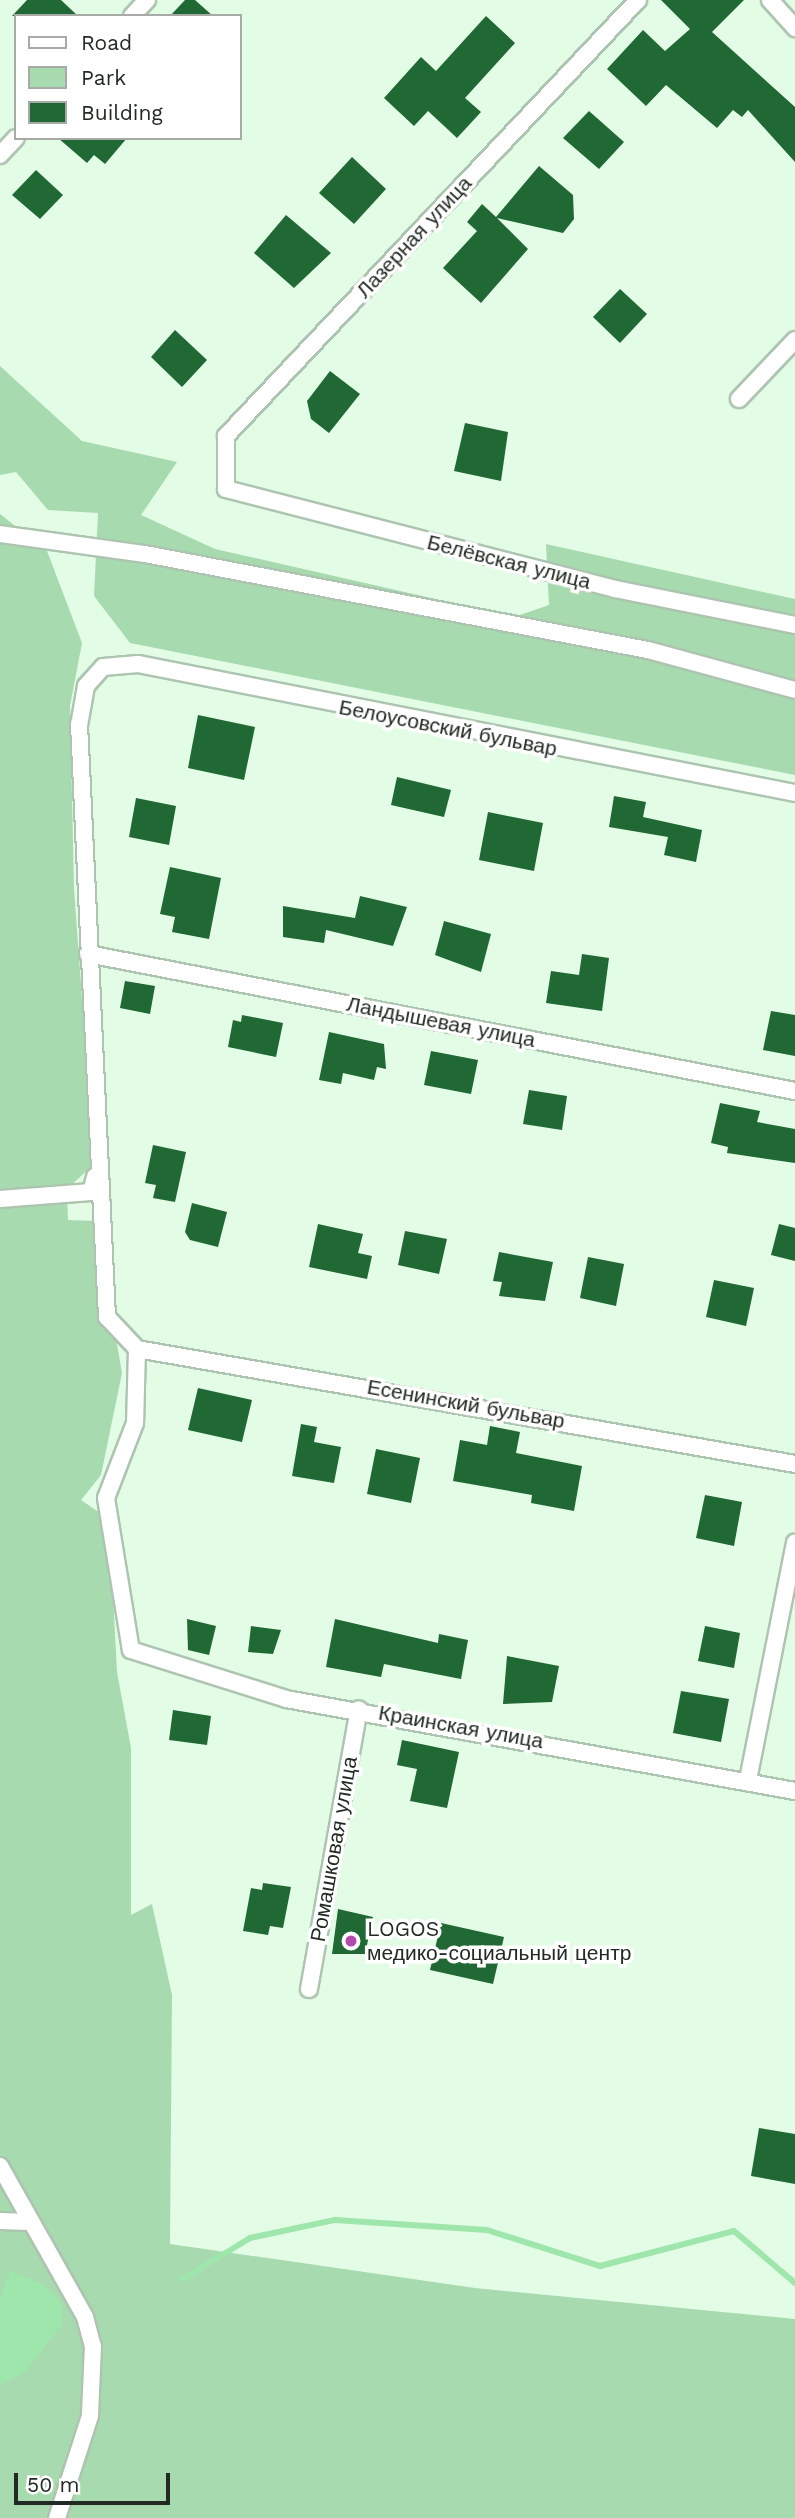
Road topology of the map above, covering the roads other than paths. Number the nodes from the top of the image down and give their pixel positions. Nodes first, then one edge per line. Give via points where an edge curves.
1 (147, 0) edge
2 (638, 0) edge
3 (769, 0) edge
4 (134, 14) edge
5 (795, 28) edge
6 (14, 140) edge
7 (0, 155) edge
8 (795, 340) edge
9 (739, 399) dead end
10 (226, 489) joint
11 (0, 534) edge
12 (795, 625) edge
13 (795, 690) edge
14 (795, 793) edge
15 (88, 954) junction
16 (795, 1091) edge
17 (98, 1168) junction
18 (0, 1199) edge
19 (136, 1349) junction
20 (795, 1464) edge
21 (795, 1543) edge
22 (359, 1709) junction
23 (748, 1780) junction
24 (795, 1791) edge
25 (309, 1989) dead end
26 (0, 2166) edge
27 (0, 2221) edge
28 (29, 2222) junction
29 (57, 2518) edge

1 - 4 street
2 - 10 street, Лазерная улица via 226,436
3 - 5 street
6 - 7 street
8 - 9 street
10 - 12 street, Белёвская улица via 615,589
11 - 13 street via 145,554 648,650
14 - 15 street, Белоусовский бульвар via 138,664 103,667 86,686 79,724
15 - 16 street, Ландышевая улица
15 - 17 street
17 - 18 street via 91,1192
17 - 19 street via 107,1317
19 - 20 street, Есенинский бульвар
19 - 22 street, Краинская улица via 135,1423 106,1498 131,1650 218,1682
21 - 23 street
22 - 23 street, Краинская улица
22 - 25 street, Ромашковая улица
23 - 24 street, Краинская улица
26 - 28 street
27 - 28 street
28 - 29 street via 85,2317 93,2346 90,2416

